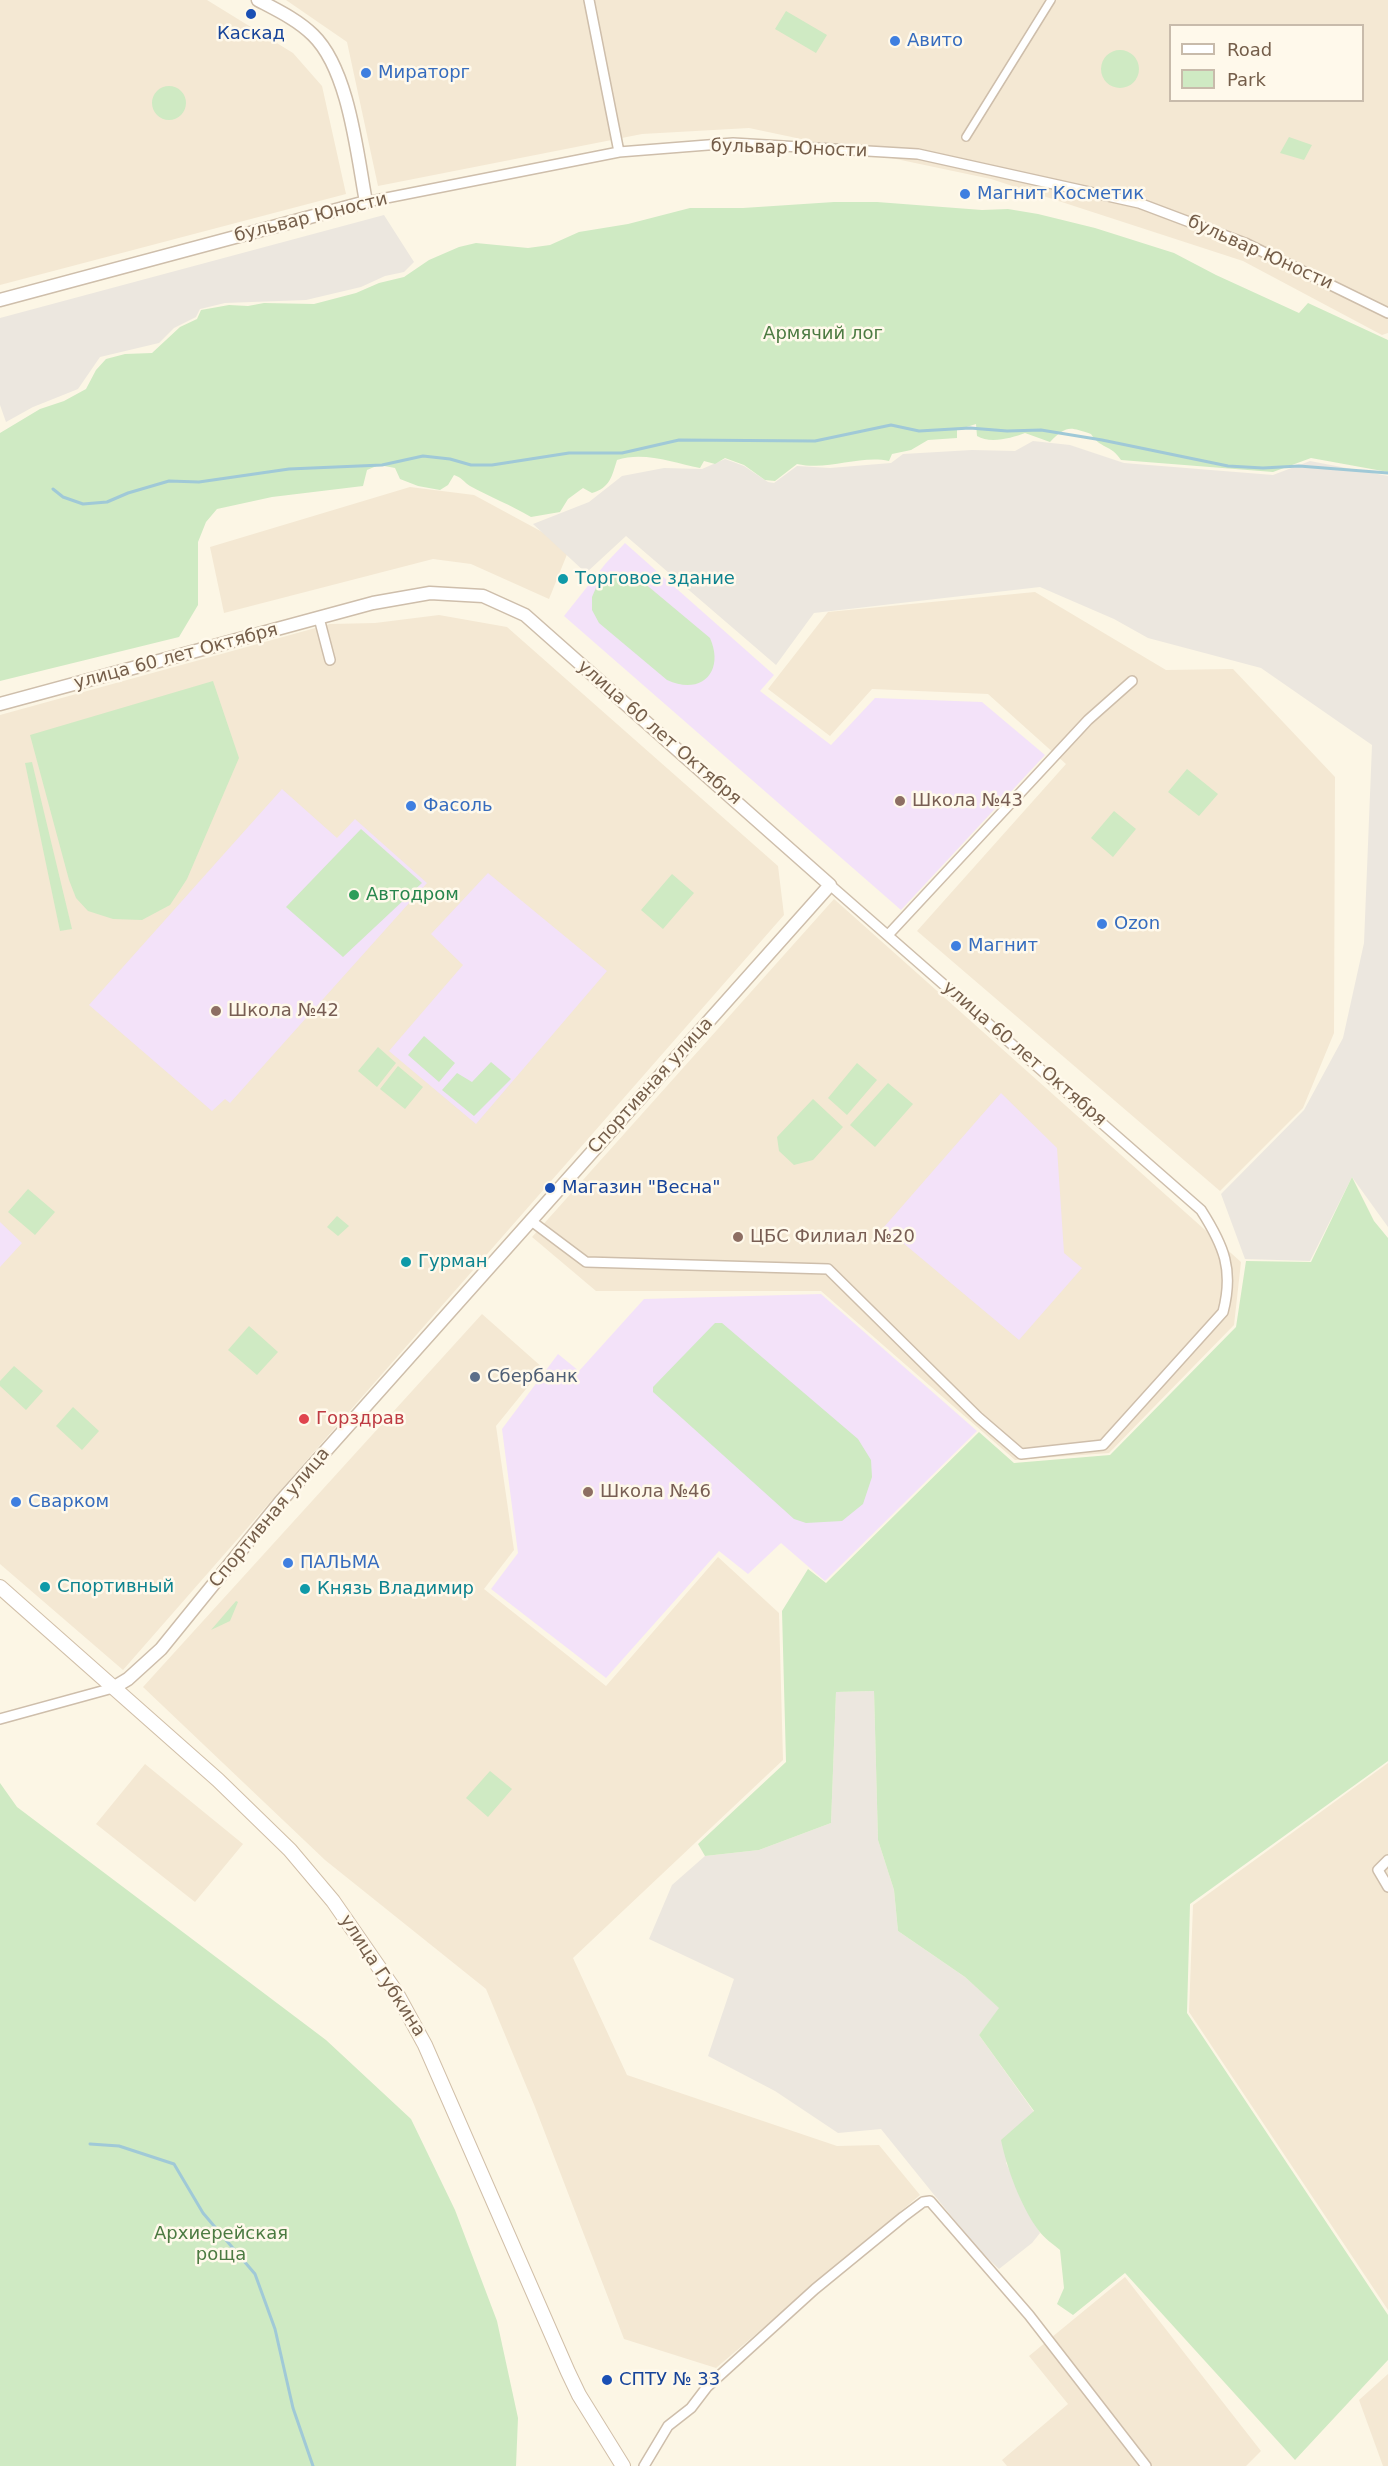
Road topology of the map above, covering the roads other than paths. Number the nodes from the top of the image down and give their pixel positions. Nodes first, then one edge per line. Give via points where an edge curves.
1 (258, 0) edge
2 (589, 0) edge
3 (1052, 0) edge
4 (966, 137) dead end
5 (619, 152) junction
6 (366, 202) junction
7 (0, 300) edge
8 (1386, 310) edge
9 (319, 618) junction
10 (330, 660) dead end
11 (1132, 681) dead end
12 (0, 704) edge
13 (830, 885) junction
14 (888, 935) junction
15 (530, 1220) junction
16 (0, 1587) edge
17 (113, 1688) junction
18 (0, 1719) edge
19 (1388, 1860) edge
20 (1388, 1887) edge
21 (623, 2466) edge
22 (644, 2466) edge
23 (1146, 2466) edge

1 - 6 street via 314,36 333,64 346,100
2 - 5 street
3 - 4 street
5 - 6 street, бульвар Юности
5 - 8 street, бульвар Юности via 733,143 918,154 1139,203 1245,243
6 - 7 street, бульвар Юности
9 - 10 street
9 - 12 street, улица 60 лет Октября
9 - 13 street, улица 60 лет Октября via 430,593 483,596 525,615
11 - 14 street via 1088,720
13 - 14 street, улица 60 лет Октября
13 - 15 street, Спортивная улица
14 - 15 street, улица 60 лет Октября via 1202,1210 1220,1239 1228,1273 1223,1312 1103,1445 1021,1454 978,1417 828,1269 585,1262
15 - 17 street, Спортивная улица via 281,1501 161,1649
16 - 17 main road, улица Губкина
17 - 18 street
17 - 21 main road, улица Губкина via 218,1780 290,1850 333,1900 386,1976 445,2087 579,2396
19 - 20 street via 1378,1870
22 - 23 street via 668,2426 691,2408 715,2379 815,2289 903,2217 930,2201 1029,2315

